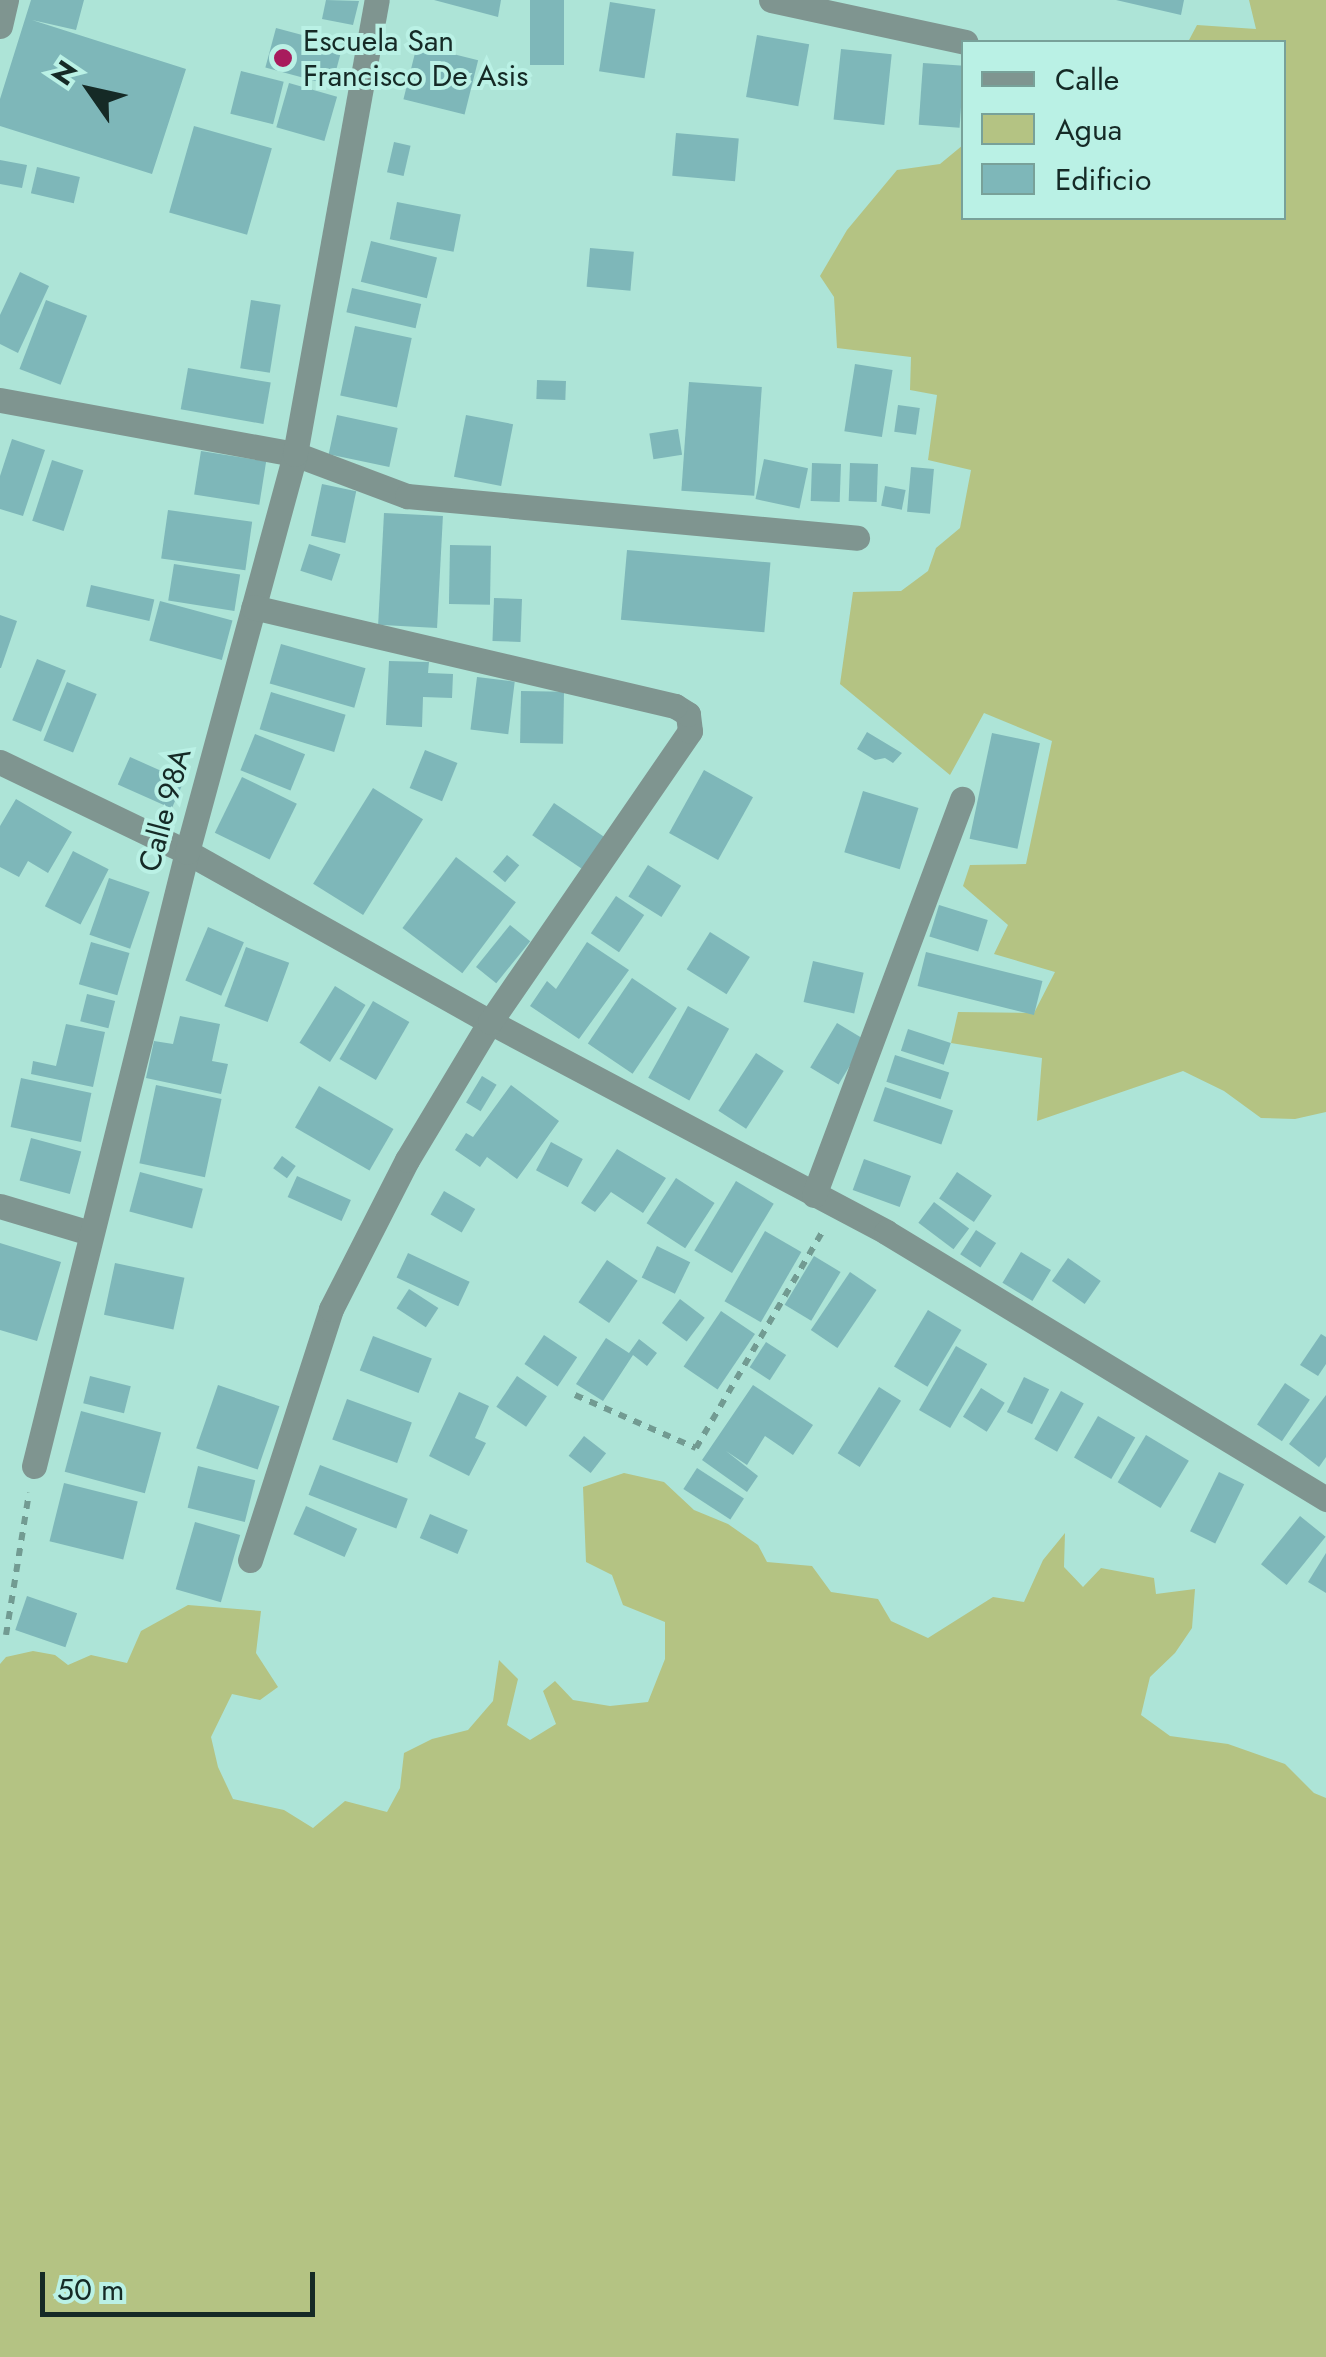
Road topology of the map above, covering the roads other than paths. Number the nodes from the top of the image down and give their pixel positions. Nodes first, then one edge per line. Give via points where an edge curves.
1 (6, 0) edge
2 (377, 0) edge
3 (771, 0) edge
4 (0, 26) edge
5 (961, 41) edge
6 (0, 400) edge
7 (296, 454) junction
8 (857, 538) dead end
9 (253, 607) junction
10 (0, 762) edge
11 (962, 798) dead end
12 (188, 852) junction
13 (490, 1022) junction
14 (826, 1200) junction
15 (0, 1206) edge
16 (90, 1233) junction
17 (34, 1466) road end
18 (1326, 1499) edge
19 (250, 1560) dead end

1 - 4 street
2 - 7 street, Calle 98A
3 - 5 street
6 - 7 street
7 - 8 street via 407,496
7 - 9 street, Calle 98A
9 - 12 street, Calle 98A
9 - 13 street via 688,714 690,730
10 - 12 street
11 - 14 street
12 - 13 street
12 - 16 street, Calle 98A
13 - 14 street
13 - 19 street via 407,1160 331,1309
14 - 18 street
15 - 16 street
16 - 17 street, Calle 98A

